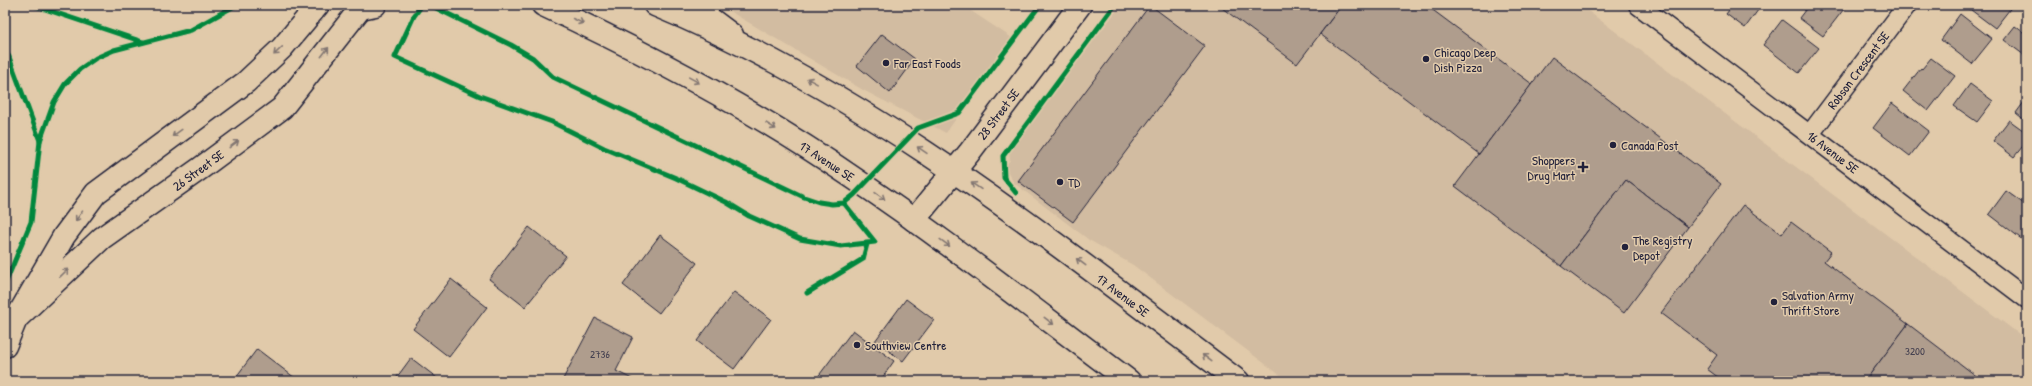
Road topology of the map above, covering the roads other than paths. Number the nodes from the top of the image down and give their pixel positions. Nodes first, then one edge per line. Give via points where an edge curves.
1 (318, 5) edge
2 (543, 5) edge
3 (656, 5) edge
4 (692, 5) edge
5 (1080, 5) edge
6 (1638, 5) edge
7 (1907, 5) edge
8 (366, 6) edge
9 (744, 44) junction
10 (1810, 134) junction
11 (954, 172) junction
12 (914, 220) junction
13 (2027, 299) edge
14 (16, 319) junction
15 (5, 346) edge
16 (1129, 381) edge
17 (1238, 381) edge

1 -> 14 main road, 26 Street SE via 282,48 246,82 96,193 64,236
2 -> 12 main road, 17 Avenue SE via 643,54 738,105 854,178
3 - 9 main road, 17 Avenue SE
4 - 9 main road, 17 Avenue SE
5 - 11 main road, 28 Street SE
6 - 10 street, 16 Avenue SE
7 - 10 street, Robson Crescent SE
14 -> 8 main road, 26 Street SE via 102,238 282,108
11 -> 9 main road, 17 Avenue SE via 842,98
10 - 13 street, 16 Avenue SE
11 - 12 main road, 28 Street SE
17 -> 11 main road, 17 Avenue SE via 1011,210
12 -> 16 main road, 17 Avenue SE
14 - 15 main road, 26 Street SE

